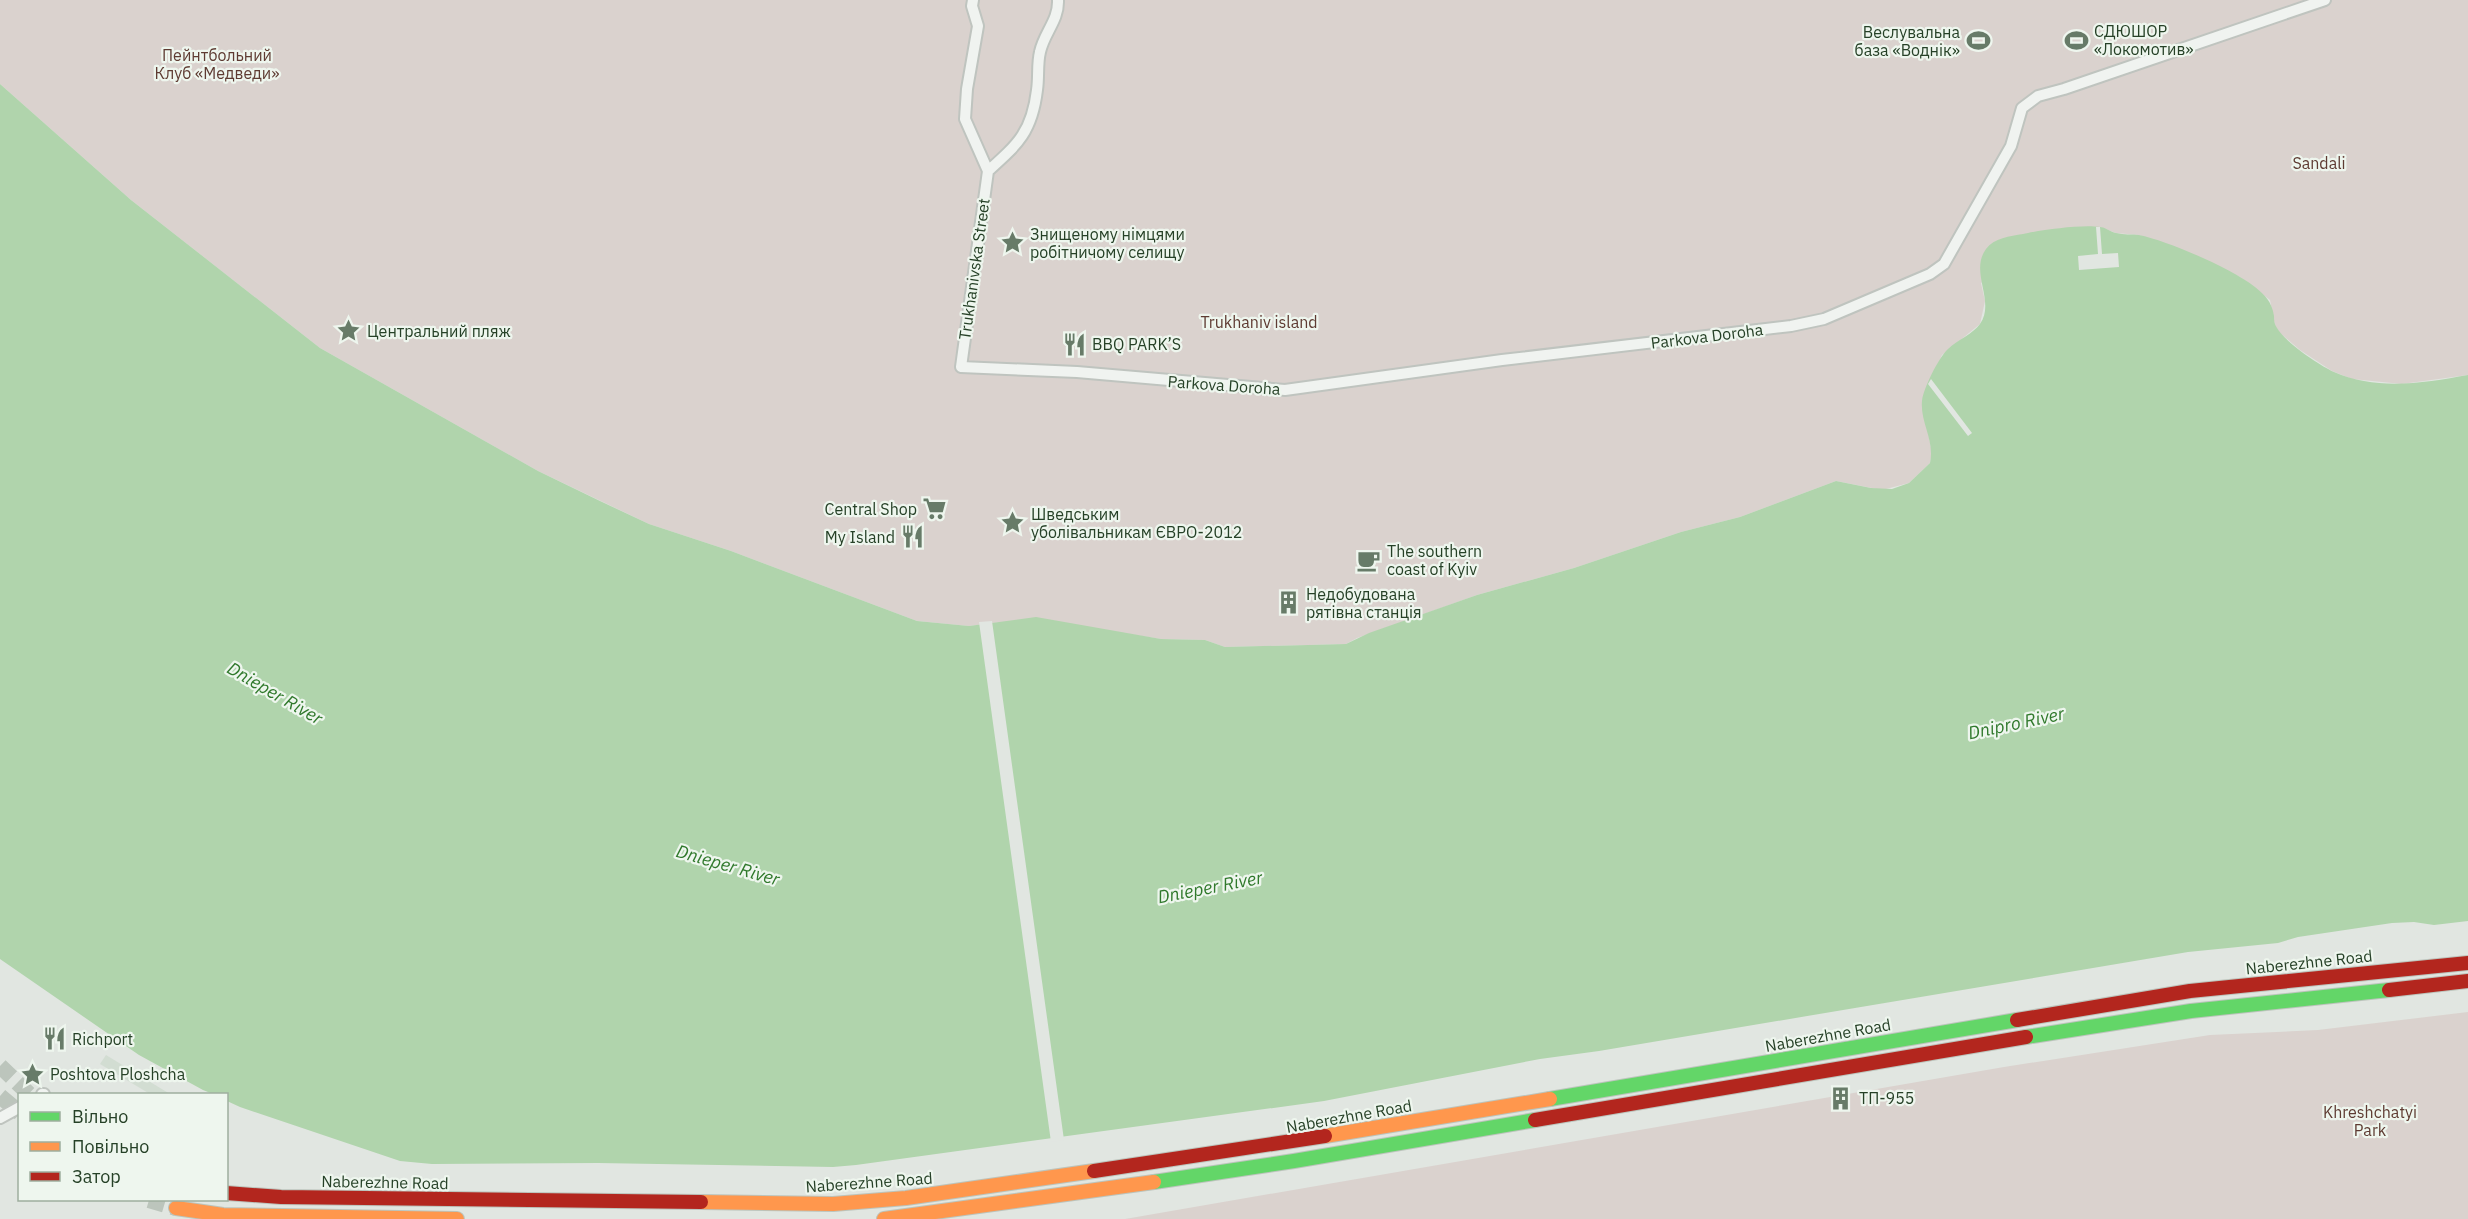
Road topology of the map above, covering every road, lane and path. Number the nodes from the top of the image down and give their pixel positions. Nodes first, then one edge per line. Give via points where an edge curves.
1 (972, 0) edge
2 (1058, 0) edge
3 (2325, 0) edge
4 (988, 171) junction
5 (961, 367) joint
6 (2468, 963) edge
7 (2468, 981) edge
8 (15, 1110) edge
9 (0, 1118) edge
10 (228, 1193) edge
11 (176, 1208) tunnel mouth
12 (457, 1219) edge
13 (884, 1219) edge

1 - 4 street via 978,26 964,119
2 - 4 street via 1056,19 1043,40 1029,125
3 - 5 street, Parkova Doroha via 2038,96 2022,108 2011,146 1944,264 1930,274 1824,319 1285,390 1077,372
4 - 5 street, Trukhanivska Street
6 - 10 main road, Naberezhne Road via 2190,991 1263,1148 906,1198 833,1204 670,1203
7 - 13 main road via 2191,1011 1250,1168
8 - 9 street
11 - 12 main road via 235,1215

